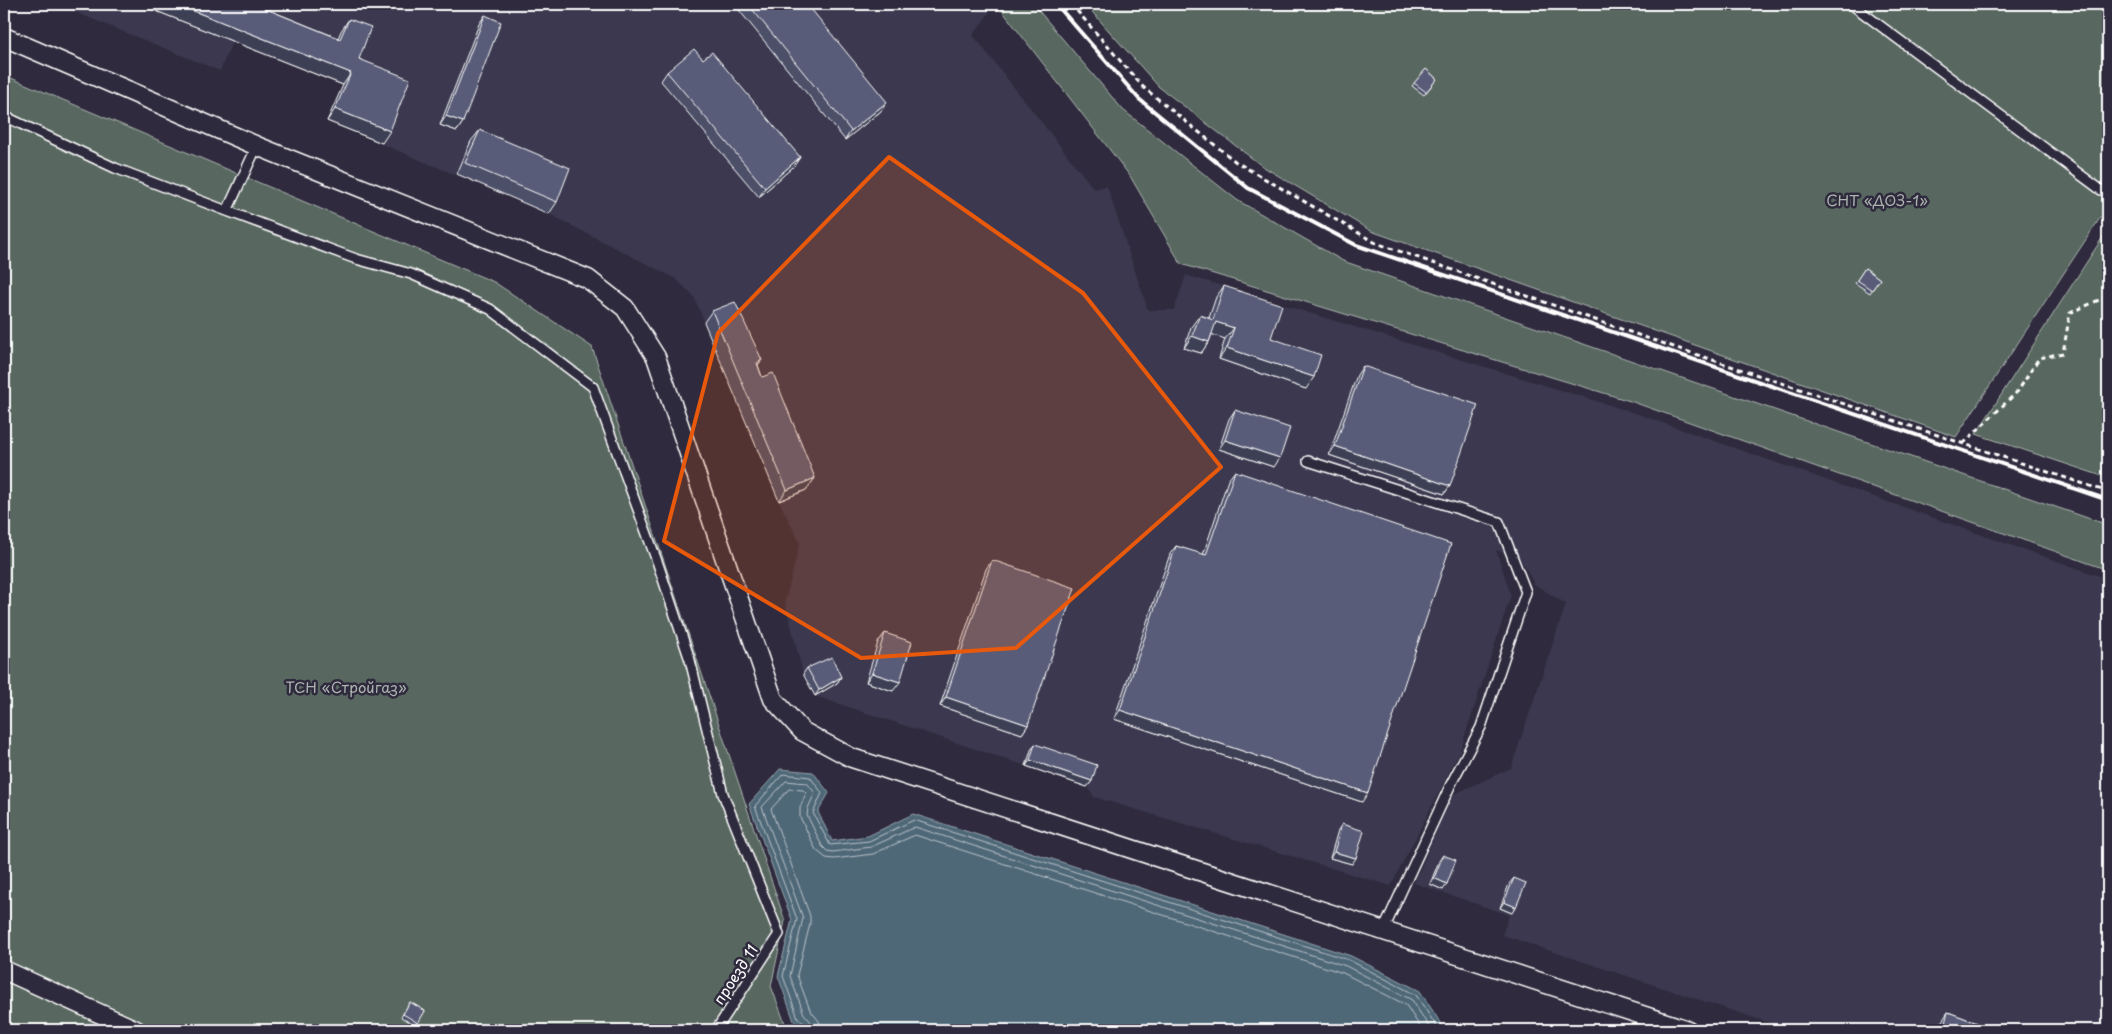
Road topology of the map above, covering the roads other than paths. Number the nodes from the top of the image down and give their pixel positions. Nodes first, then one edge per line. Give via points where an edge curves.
1 (1852, 4) edge
2 (4, 37) edge
3 (4, 116) edge
4 (258, 146) junction
5 (2101, 190) dead end
6 (227, 211) junction
7 (1308, 461) dead end
8 (1383, 931) junction
9 (4, 970) edge
10 (136, 1030) edge
11 (716, 1030) edge
12 (1688, 1030) edge

1 - 5 lane
2 - 4 street
3 - 6 lane via 116,168
4 - 6 lane
4 - 8 street via 588,279 625,308 656,357 773,700 802,731 852,758
6 - 11 lane, проезд 11 via 356,258 411,274 490,309 593,387 690,660 723,794 779,934
7 - 8 lane via 1500,522 1526,592 1481,727
8 - 12 street
9 - 10 street

